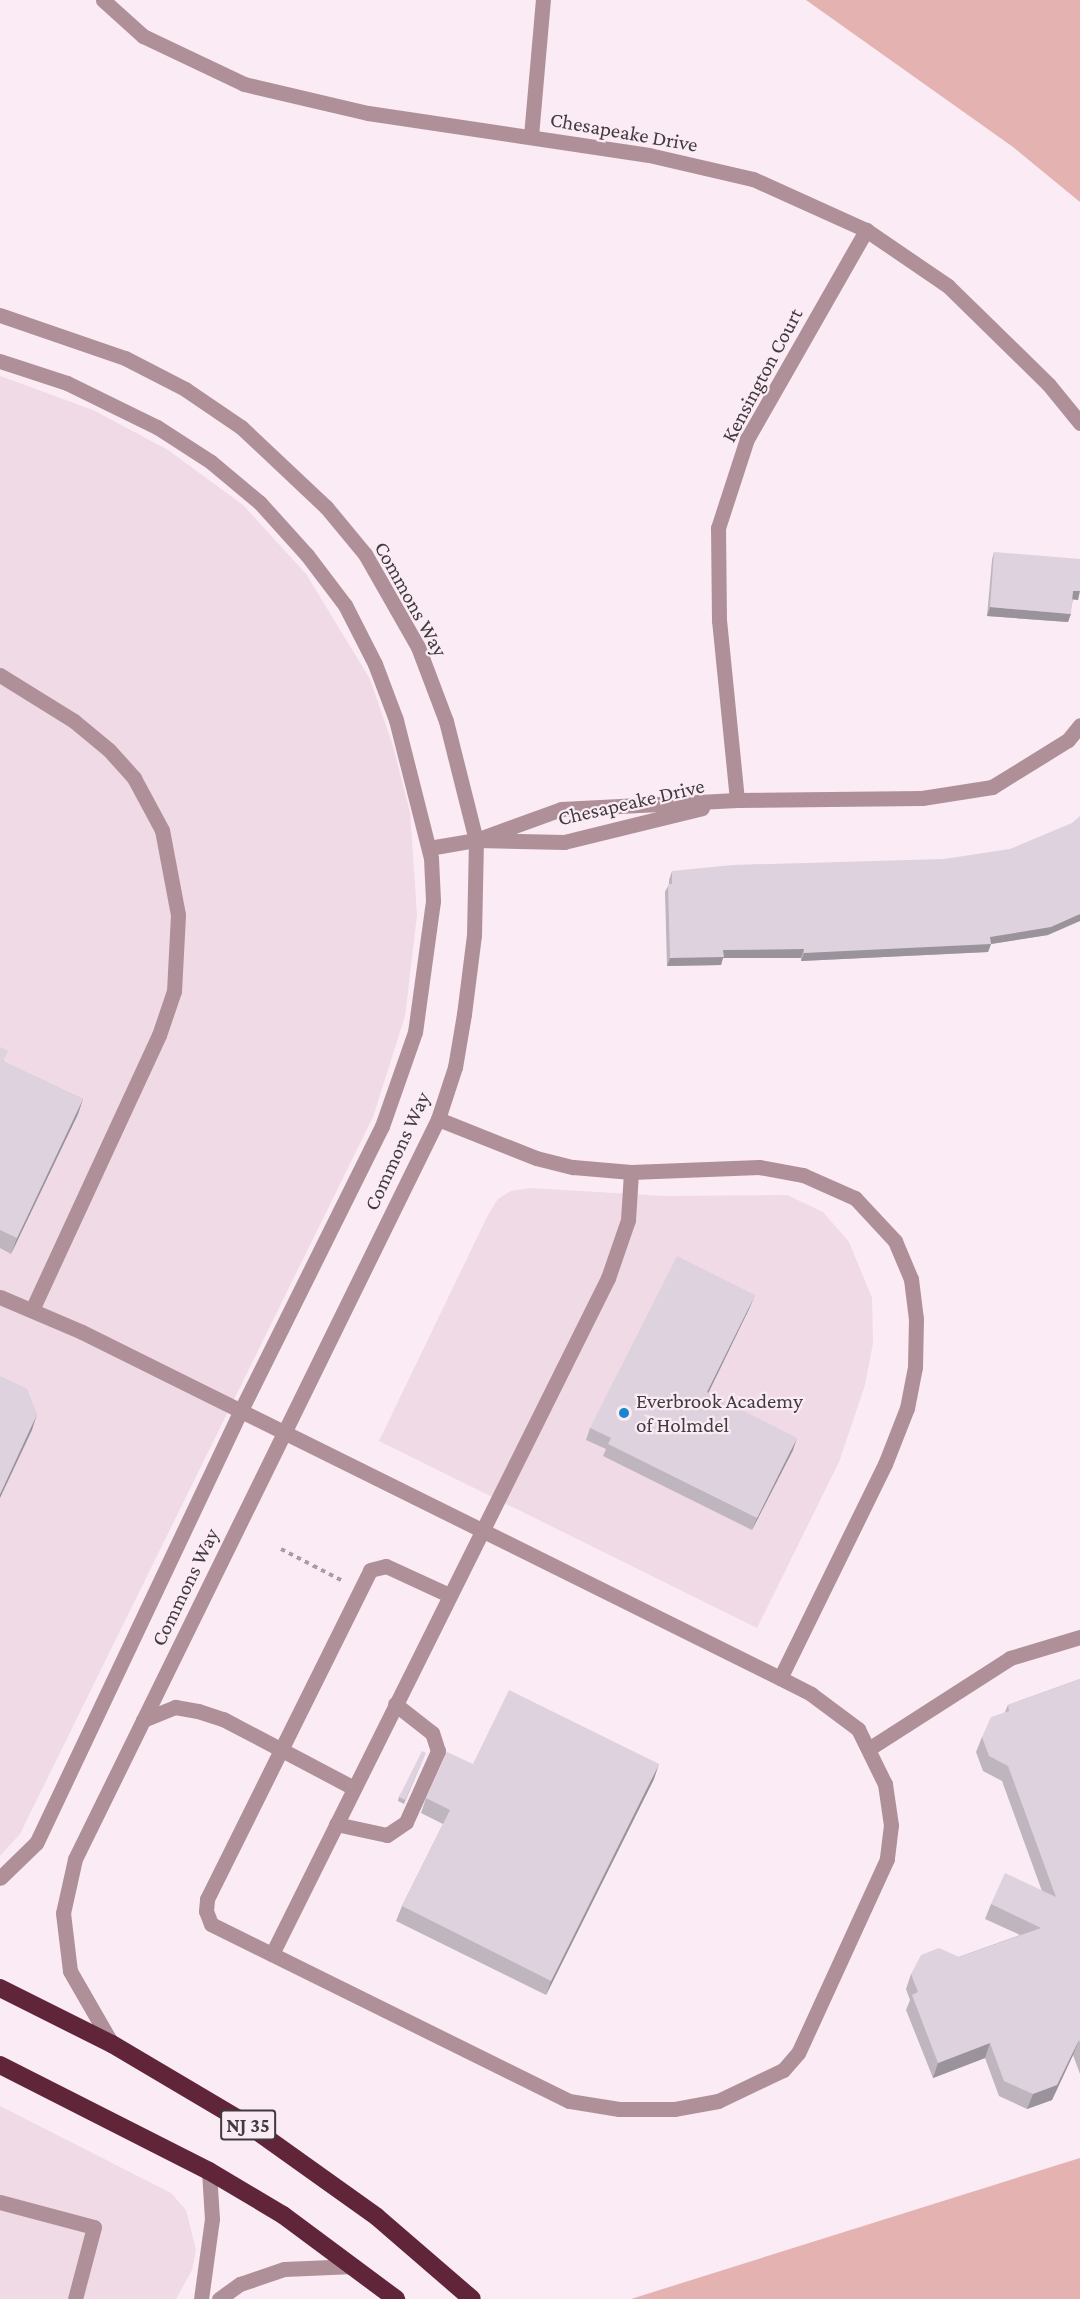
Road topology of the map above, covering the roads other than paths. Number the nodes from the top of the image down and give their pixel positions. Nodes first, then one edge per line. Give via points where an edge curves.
1 (103, 0) edge
2 (543, 0) edge
3 (531, 136) junction
4 (866, 230) junction
5 (0, 315) edge
6 (0, 361) edge
7 (1080, 423) edge
8 (0, 675) edge
9 (1080, 725) edge
10 (737, 800) junction
11 (476, 840) junction
12 (429, 848) junction
13 (438, 1119) junction
14 (631, 1172) junction
15 (0, 1297) edge
16 (33, 1308) junction
17 (241, 1410) junction
18 (284, 1431) junction
19 (481, 1529) junction
20 (449, 1595) junction
21 (1080, 1637) edge
22 (780, 1678) junction
23 (395, 1704) junction
24 (143, 1720) junction
25 (870, 1748) junction
26 (281, 1750) junction
27 (354, 1788) junction
28 (336, 1824) junction
29 (0, 1878) edge
30 (272, 1954) junction
31 (0, 1988) edge
32 (112, 2044) junction
33 (0, 2065) edge
34 (209, 2171) junction
35 (0, 2202) edge
36 (354, 2266) junction
37 (75, 2299) edge
38 (201, 2299) edge
39 (219, 2299) edge
40 (396, 2299) edge
41 (472, 2299) edge

1 - 3 street, Chesapeake Drive via 143,36 244,84 368,113
2 - 3 street
3 - 4 street, Chesapeake Drive via 649,155 753,179
4 - 7 street, Chesapeake Drive via 948,286 1049,385
4 - 10 street, Kensington Court via 747,439 718,528 719,621
5 - 11 street, Commons Way via 76,338 185,389 241,427 326,507 365,554 418,647 447,721
6 - 12 street, Commons Way via 67,383 157,427 211,462 260,503 307,555 345,605 375,664 396,720
8 - 16 street via 74,721 109,750 134,778 162,830 178,915 174,991 159,1035
9 - 10 street, Chesapeake Drive via 1068,740 992,787 922,798
10 - 11 street, Chesapeake Drive via 564,842
10 - 11 street, Chesapeake Drive via 561,809
11 - 12 street
11 - 13 street, Commons Way via 474,935 464,1014 455,1067
12 - 17 street, Commons Way via 433,901 430,939 415,1032 401,1081
13 - 14 street via 546,1160
13 - 18 street, Commons Way
14 - 19 street via 628,1220 616,1258
14 - 22 street via 759,1167 820,1181 855,1198 883,1225 895,1241 911,1279 916,1319 915,1367 902,1425
15 - 16 street
16 - 17 street
17 - 18 street
17 - 29 street, Commons Way via 36,1844
18 - 19 street
18 - 24 street, Commons Way
19 - 20 street
19 - 22 street
20 - 23 street
20 - 26 street via 386,1566 370,1570
21 - 25 street via 1010,1658
22 - 25 street via 843,1716
23 - 27 street
23 - 28 street via 432,1733 438,1751 406,1822 387,1835
24 - 26 street via 175,1707 198,1711
24 - 32 street, Commons Way via 75,1859 63,1913 70,1971
25 - 30 street via 890,1807 890,1842 882,1876 798,2053 764,2082 718,2101 674,2109 630,2109 569,2101
26 - 27 street
26 - 30 street via 207,1899 206,1911 211,1924
27 - 28 street
28 - 30 street
31 - 32 highway, NJ 35
32 - 41 highway, NJ 35 via 244,2122 333,2184
33 - 34 highway, NJ 35
34 - 36 highway, NJ 35 via 283,2215
34 - 38 street via 212,2219
35 - 37 street via 94,2228
36 - 39 street via 284,2269 240,2284
36 - 40 highway, NJ 35

